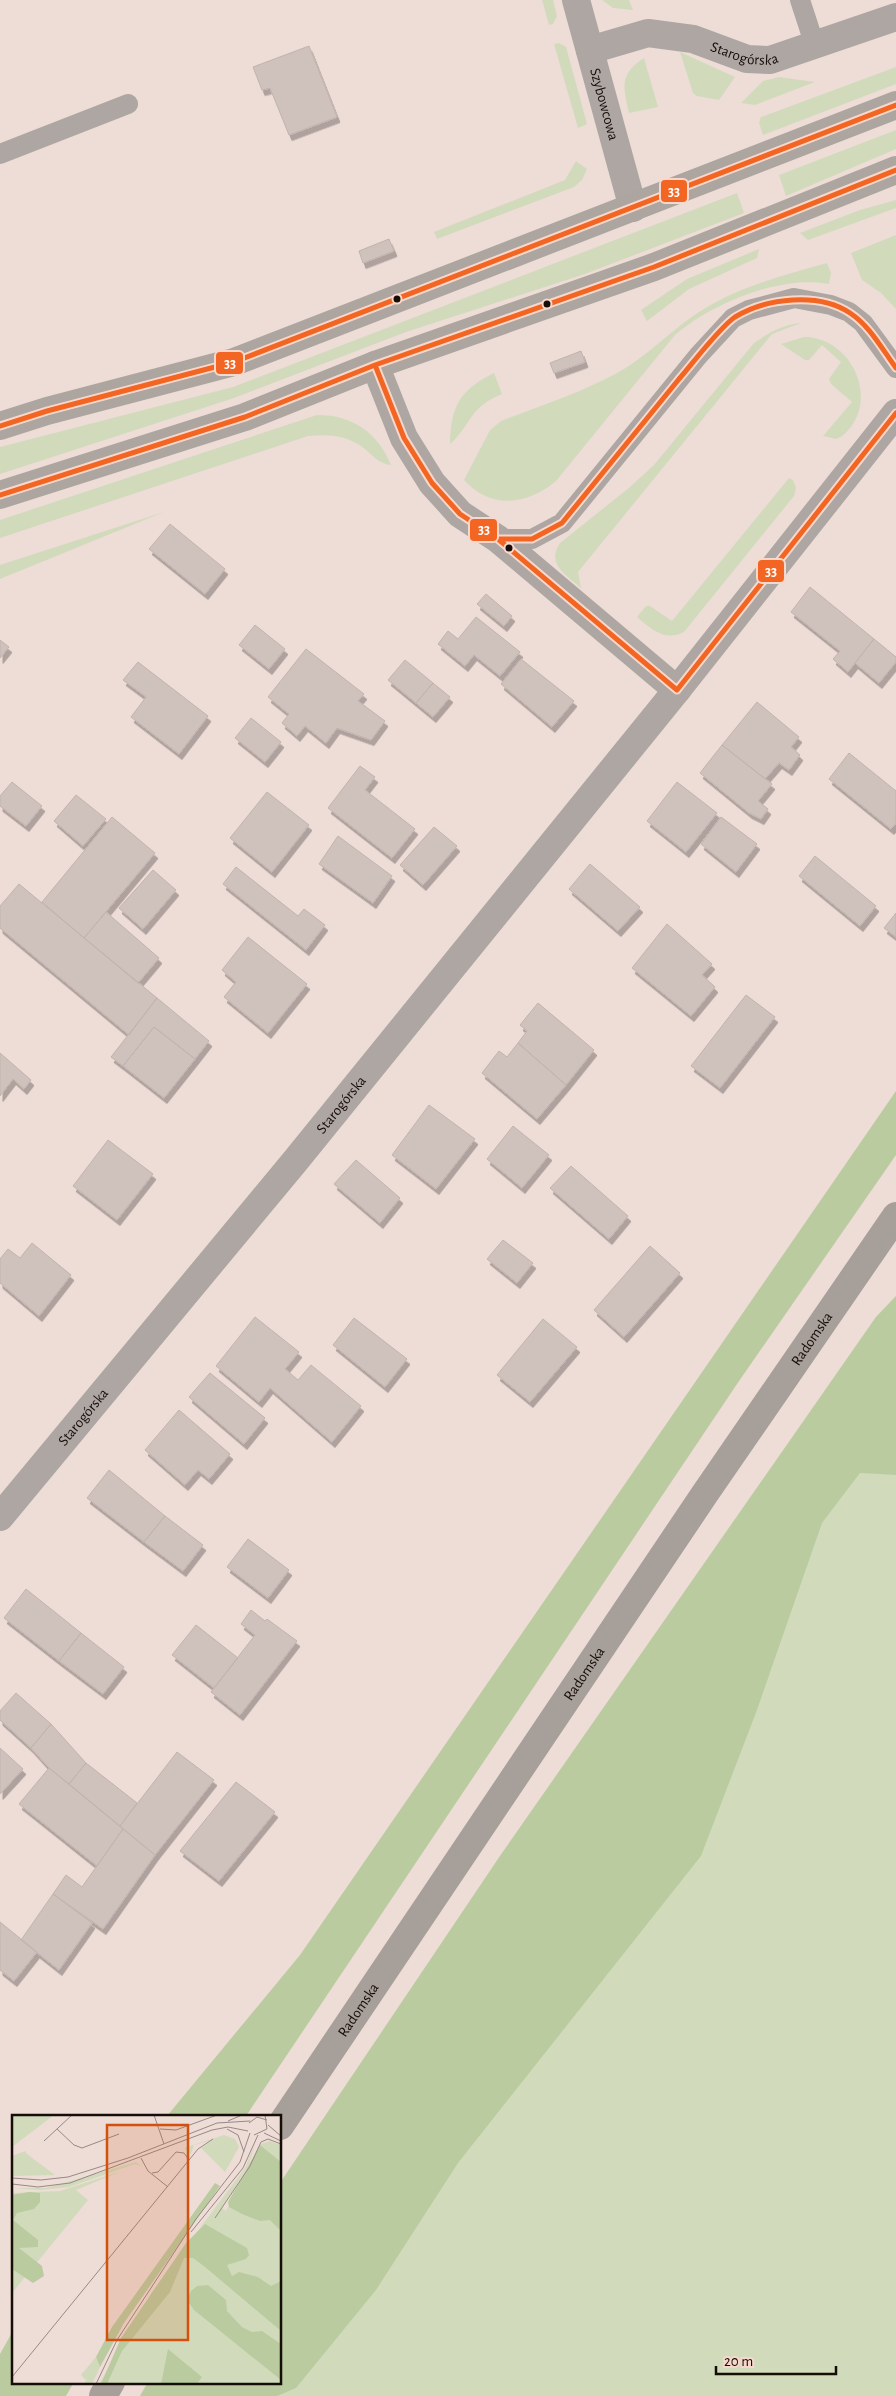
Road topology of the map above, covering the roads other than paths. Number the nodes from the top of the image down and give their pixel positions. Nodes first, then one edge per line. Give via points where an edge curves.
1 (576, 0) edge
2 (800, 0) edge
3 (896, 17) edge
4 (815, 46) junction
5 (590, 50) junction
6 (128, 104) dead end
7 (896, 105) edge
8 (0, 154) edge
9 (896, 170) edge
10 (633, 208) junction
11 (375, 365) junction
12 (896, 368) edge
13 (896, 414) edge
14 (0, 426) edge
15 (0, 495) edge
16 (498, 539) junction
17 (677, 690) junction
18 (895, 1221) edge
19 (0, 1517) edge
20 (281, 2125) edge
21 (110, 2384) edge
22 (103, 2396) edge

1 - 5 street, Szybowcowa
2 - 4 lane
3 - 4 street, Starogórska
4 - 5 street, Starogórska via 770,60 747,59 693,39 648,33
5 - 10 street, Szybowcowa
6 - 8 lane
7 - 10 main road
9 - 11 main road via 654,267
10 - 14 main road via 234,362
11 - 15 main road via 245,417
11 - 16 street via 404,438 432,483 460,514
12 - 16 lane via 863,323 850,312 794,298 749,310 733,318 698,356 562,523 532,538
13 - 17 street, Starogórska
16 - 17 street
17 - 19 street, Starogórska via 296,1160
18 - 20 main road, Radomska via 699,1503
21 - 22 main road

